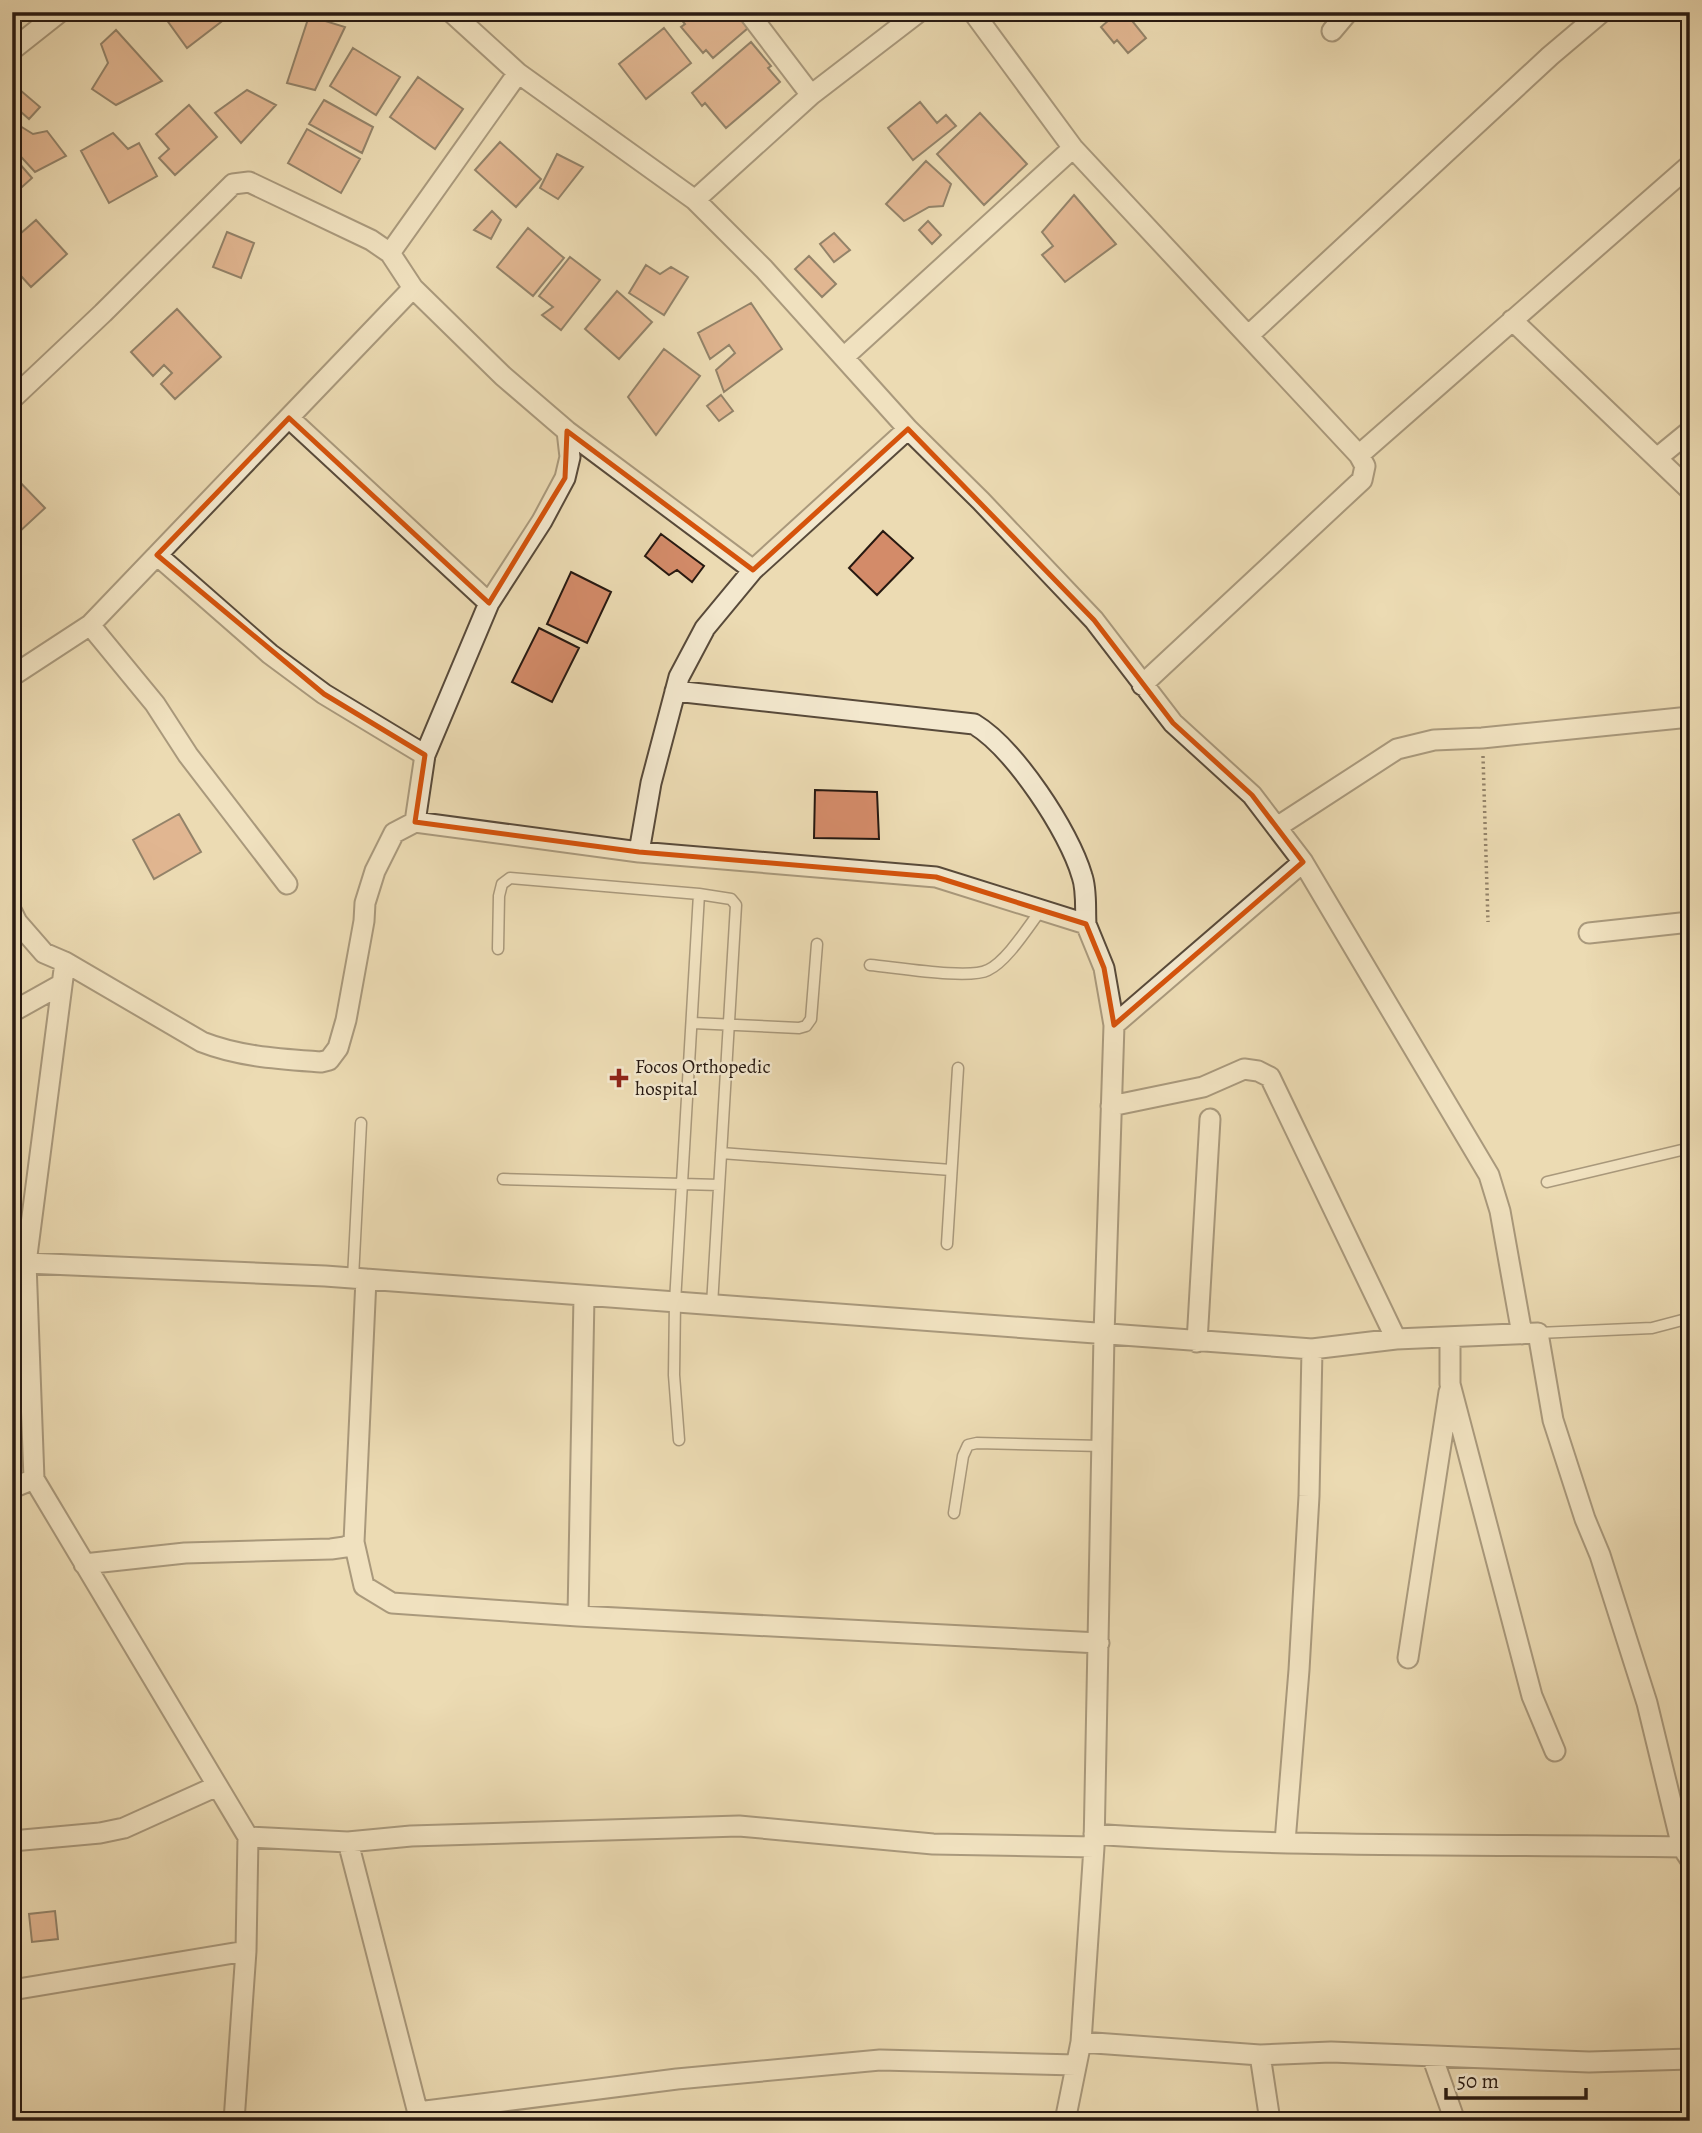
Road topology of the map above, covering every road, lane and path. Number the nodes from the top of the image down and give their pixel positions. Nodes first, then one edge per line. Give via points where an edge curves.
1 (60, 12) edge
2 (451, 12) edge
3 (748, 12) edge
4 (919, 12) edge
5 (973, 12) edge
6 (1348, 12) edge
7 (1602, 12) edge
8 (1332, 31) dead end
9 (13, 50) edge
10 (518, 73) junction
11 (811, 95) junction
12 (1073, 148) junction
13 (1690, 165) edge
14 (695, 200) junction
15 (390, 253) junction
16 (413, 288) junction
17 (1512, 320) junction
18 (1249, 335) junction
19 (844, 357) junction
20 (12, 398) edge
21 (289, 418) junction
22 (908, 429) junction
23 (1690, 430) edge
24 (567, 431) junction
25 (1359, 455) junction
26 (1657, 458) junction
27 (1690, 490) edge
28 (157, 555) junction
29 (754, 570) junction
30 (489, 603) junction
31 (90, 625) junction
32 (12, 676) edge
33 (1142, 685) junction
34 (675, 691) junction
35 (1690, 717) edge
36 (1482, 738) junction
37 (425, 755) junction
38 (415, 822) junction
39 (1277, 827) junction
40 (639, 852) junction
41 (1303, 862) junction
42 (287, 884) dead end
43 (699, 894) junction
44 (1041, 910) junction
45 (12, 912) edge
46 (1488, 922) dead end
47 (1690, 922) edge
48 (1086, 924) junction
49 (1589, 933) dead end
50 (817, 944) dead end
51 (498, 949) dead end
52 (65, 962) junction
53 (870, 965) dead end
54 (62, 984) junction
55 (12, 1012) edge
56 (693, 1023) junction
57 (729, 1024) junction
58 (1114, 1025) junction
59 (958, 1068) dead end
60 (1111, 1107) junction
61 (1210, 1119) dead end
62 (361, 1123) dead end
63 (1690, 1149) edge
64 (721, 1153) junction
65 (951, 1170) junction
66 (503, 1179) dead end
67 (1547, 1182) dead end
68 (682, 1184) junction
69 (719, 1185) junction
70 (947, 1244) dead end
71 (19, 1264) edge
72 (360, 1279) junction
73 (584, 1296) junction
74 (675, 1302) junction
75 (712, 1305) junction
76 (1690, 1318) edge
77 (1530, 1334) junction
78 (1104, 1335) junction
79 (1450, 1337) junction
80 (1396, 1339) junction
81 (1198, 1342) junction
82 (1312, 1349) junction
83 (1450, 1384) junction
84 (679, 1440) dead end
85 (1102, 1446) junction
86 (34, 1479) junction
87 (12, 1488) edge
88 (954, 1513) dead end
89 (354, 1542) junction
90 (84, 1564) junction
91 (578, 1616) junction
92 (1099, 1643) junction
93 (1408, 1658) dead end
94 (1555, 1751) dead end
95 (217, 1786) junction
96 (248, 1837) junction
97 (1094, 1840) junction
98 (12, 1841) edge
99 (348, 1842) junction
100 (1285, 1842) junction
101 (1686, 1853) edge
102 (246, 1951) junction
103 (12, 1990) edge
104 (1081, 2042) junction
105 (1259, 2054) junction
106 (1432, 2056) junction
107 (1690, 2059) edge
108 (1076, 2065) junction
109 (419, 2117) edge
110 (234, 2121) edge
111 (1065, 2121) edge
112 (1270, 2121) edge
113 (1455, 2121) edge

1 - 9 street
2 - 10 street
3 - 11 street
4 - 11 street
5 - 12 street
6 - 8 street
7 - 18 street
10 - 14 street
10 - 15 street
11 - 14 street
12 - 18 street
12 - 19 street
13 - 17 street
14 - 19 street
15 - 16 street
15 - 20 street via 249,182 233,184
16 - 21 street
16 - 24 street
17 - 25 street
17 - 26 street
18 - 25 street
19 - 22 street
21 - 28 street
21 - 30 street
22 - 29 street
22 - 33 street via 1094,620
23 - 26 street
24 - 29 street
24 - 30 street via 570,457 565,478
25 - 33 street via 1365,466 1362,480
26 - 27 street
28 - 31 street
28 - 37 street via 270,654 324,694
29 - 34 street via 705,628
30 - 37 street
31 - 32 street
31 - 42 street via 155,704 188,755
33 - 39 street via 1172,723 1252,795
34 - 40 street
34 - 48 street via 958,721 982,729 1041,797 1070,847 1084,879
35 - 36 street
36 - 39 street via 1434,740 1397,749
36 - 46 path
37 - 38 street
38 - 40 street
38 - 52 street via 394,833 375,872 365,903 346,1020 338,1048 329,1060 265,1058 202,1042
39 - 41 street
40 - 44 street via 936,877
41 - 58 street
41 - 77 street via 1489,1175
43 - 51 lane via 510,878 499,895
43 - 56 lane
43 - 57 lane via 731,899 736,905
44 - 48 street
44 - 53 lane via 987,971 967,974
45 - 52 street via 44,953
47 - 49 street
48 - 58 street via 1104,968
50 - 57 lane via 811,1019 806,1026
52 - 54 street
54 - 55 street
54 - 71 street
56 - 57 lane
56 - 68 lane
57 - 64 lane
58 - 60 street
59 - 65 lane
60 - 78 street
60 - 80 street via 1203,1087 1244,1069 1270,1077
61 - 81 street
62 - 72 lane
63 - 67 lane
64 - 65 lane
64 - 69 lane
65 - 70 lane
66 - 68 lane
68 - 69 lane
68 - 74 lane
69 - 75 lane
71 - 72 street
71 - 86 street
72 - 73 street
72 - 89 street
73 - 74 street
73 - 91 street
74 - 75 street
74 - 84 lane
75 - 78 street
76 - 77 lane via 1652,1328
77 - 79 street
77 - 101 street via 1553,1420 1647,1703
78 - 81 street
78 - 85 street
79 - 80 street
79 - 83 street
80 - 82 street
81 - 82 street
82 - 100 street via 1309,1496
83 - 93 street
83 - 94 street via 1532,1696
85 - 88 lane via 968,1445
85 - 92 street
86 - 87 street
86 - 90 street
89 - 90 street via 331,1549 185,1553
89 - 91 street via 364,1586 392,1603
90 - 95 street
91 - 92 street
92 - 97 street
95 - 96 street
95 - 98 street via 124,1828
96 - 99 street
96 - 102 street
97 - 99 street via 933,1844 738,1826
97 - 100 street
97 - 104 street
99 - 109 street
100 - 101 street
102 - 103 street
102 - 110 street
104 - 105 street
104 - 108 street
105 - 106 street
105 - 112 street
106 - 107 street via 1589,2062
106 - 113 street
108 - 109 street via 880,2060 677,2079
108 - 111 street

